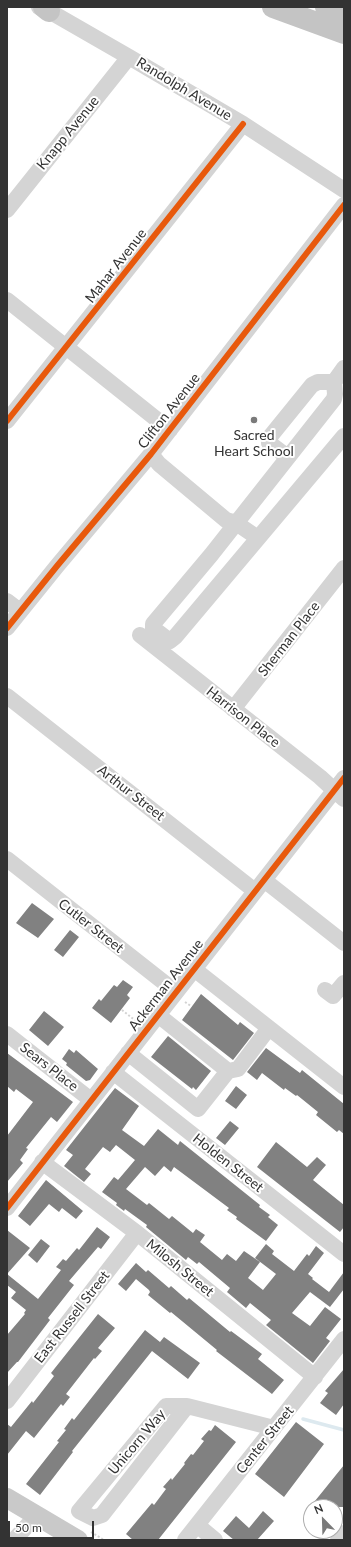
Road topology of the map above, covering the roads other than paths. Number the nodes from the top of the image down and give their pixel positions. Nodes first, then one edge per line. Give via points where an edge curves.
1 (273, 7) edge
2 (326, 7) edge
3 (44, 8) edge
4 (344, 14) edge
5 (344, 33) edge
6 (129, 57) junction
7 (243, 124) junction
8 (344, 190) edge
9 (344, 205) edge
10 (7, 210) edge
11 (7, 300) edge
12 (66, 347) junction
13 (344, 368) edge
14 (338, 392) edge
15 (7, 421) edge
16 (170, 430) junction
17 (344, 436) edge
18 (151, 454) junction
19 (290, 454) junction
20 (236, 523) junction
21 (258, 538) junction
22 (344, 568) edge
23 (7, 601) edge
24 (20, 611) junction
25 (7, 628) edge
26 (140, 636) dead end
27 (7, 696) edge
28 (233, 709) junction
29 (344, 778) edge
30 (339, 795) edge
31 (7, 860) edge
32 (259, 885) junction
33 (344, 943) edge
34 (194, 969) junction
35 (344, 984) edge
36 (325, 990) dead end
37 (180, 997) junction
38 (158, 1014) junction
39 (269, 1028) junction
40 (7, 1034) edge
41 (134, 1058) junction
42 (228, 1070) junction
43 (113, 1072) junction
44 (344, 1087) edge
45 (90, 1100) junction
46 (42, 1162) junction
47 (8, 1203) edge
48 (137, 1233) junction
49 (344, 1254) edge
50 (344, 1339) edge
51 (315, 1377) junction
52 (7, 1402) edge
53 (187, 1406) junction
54 (274, 1428) junction
55 (7, 1498) edge
56 (37, 1515) junction
57 (92, 1518) junction
58 (197, 1525) junction
59 (344, 1533) edge
60 (14, 1540) edge
61 (78, 1540) edge
62 (185, 1540) edge
63 (215, 1540) edge
64 (338, 1540) edge

1 - 5 highway
2 - 4 highway
3 - 6 street, Randolph Avenue
6 - 7 street, Randolph Avenue
6 - 10 street, Knapp Avenue
7 - 8 street, Randolph Avenue
7 - 12 street, Mahar Avenue
9 - 16 street, Clifton Avenue
11 - 12 street
12 - 15 street, Mahar Avenue
12 - 16 street
13 - 14 street
14 - 19 street
14 - 19 street via 318,382 312,384 269,438 269,443 284,455
16 - 18 street, Clifton Avenue
17 - 21 street
18 - 20 street via 165,458 231,511
18 - 24 street, Clifton Avenue
19 - 20 street
20 - 21 street
20 - 21 street via 153,624 153,628 170,641
22 - 28 street, Sherman Place
23 - 24 street
24 - 25 street, Clifton Avenue
26 - 28 street, Harrison Place
27 - 32 street, Arthur Street
28 - 30 street, Harrison Place via 320,777
29 - 30 street, Ackerman Avenue
30 - 32 street, Ackerman Avenue
31 - 37 street, Cutler Street
32 - 33 street, Arthur Street
32 - 34 street, Ackerman Avenue
34 - 37 street, Ackerman Avenue
34 - 39 street
35 - 36 street via 333,996
37 - 38 street, Ackerman Avenue
38 - 41 street, Ackerman Avenue
38 - 42 street
39 - 42 street via 238,1069
39 - 44 street
40 - 45 street, Sears Place
41 - 42 street via 198,1109
41 - 43 street, Ackerman Avenue
43 - 45 street, Ackerman Avenue
43 - 49 street, Holden Street
45 - 46 street, Ackerman Avenue
46 - 47 street, Ackerman Avenue
46 - 48 street, Milosh Street
48 - 51 street, Milosh Street
48 - 52 street, East Russell Street
50 - 51 street, Center Street
51 - 54 street, Center Street
53 - 54 street, Unicorn Way
53 - 57 street via 102,1515
53 - 57 street, Unicorn Way via 166,1406 78,1511
54 - 58 street, Center Street
55 - 56 main road
56 - 60 street
56 - 61 main road
57 - 61 street
58 - 62 street, Center Street
58 - 63 street
59 - 64 street

